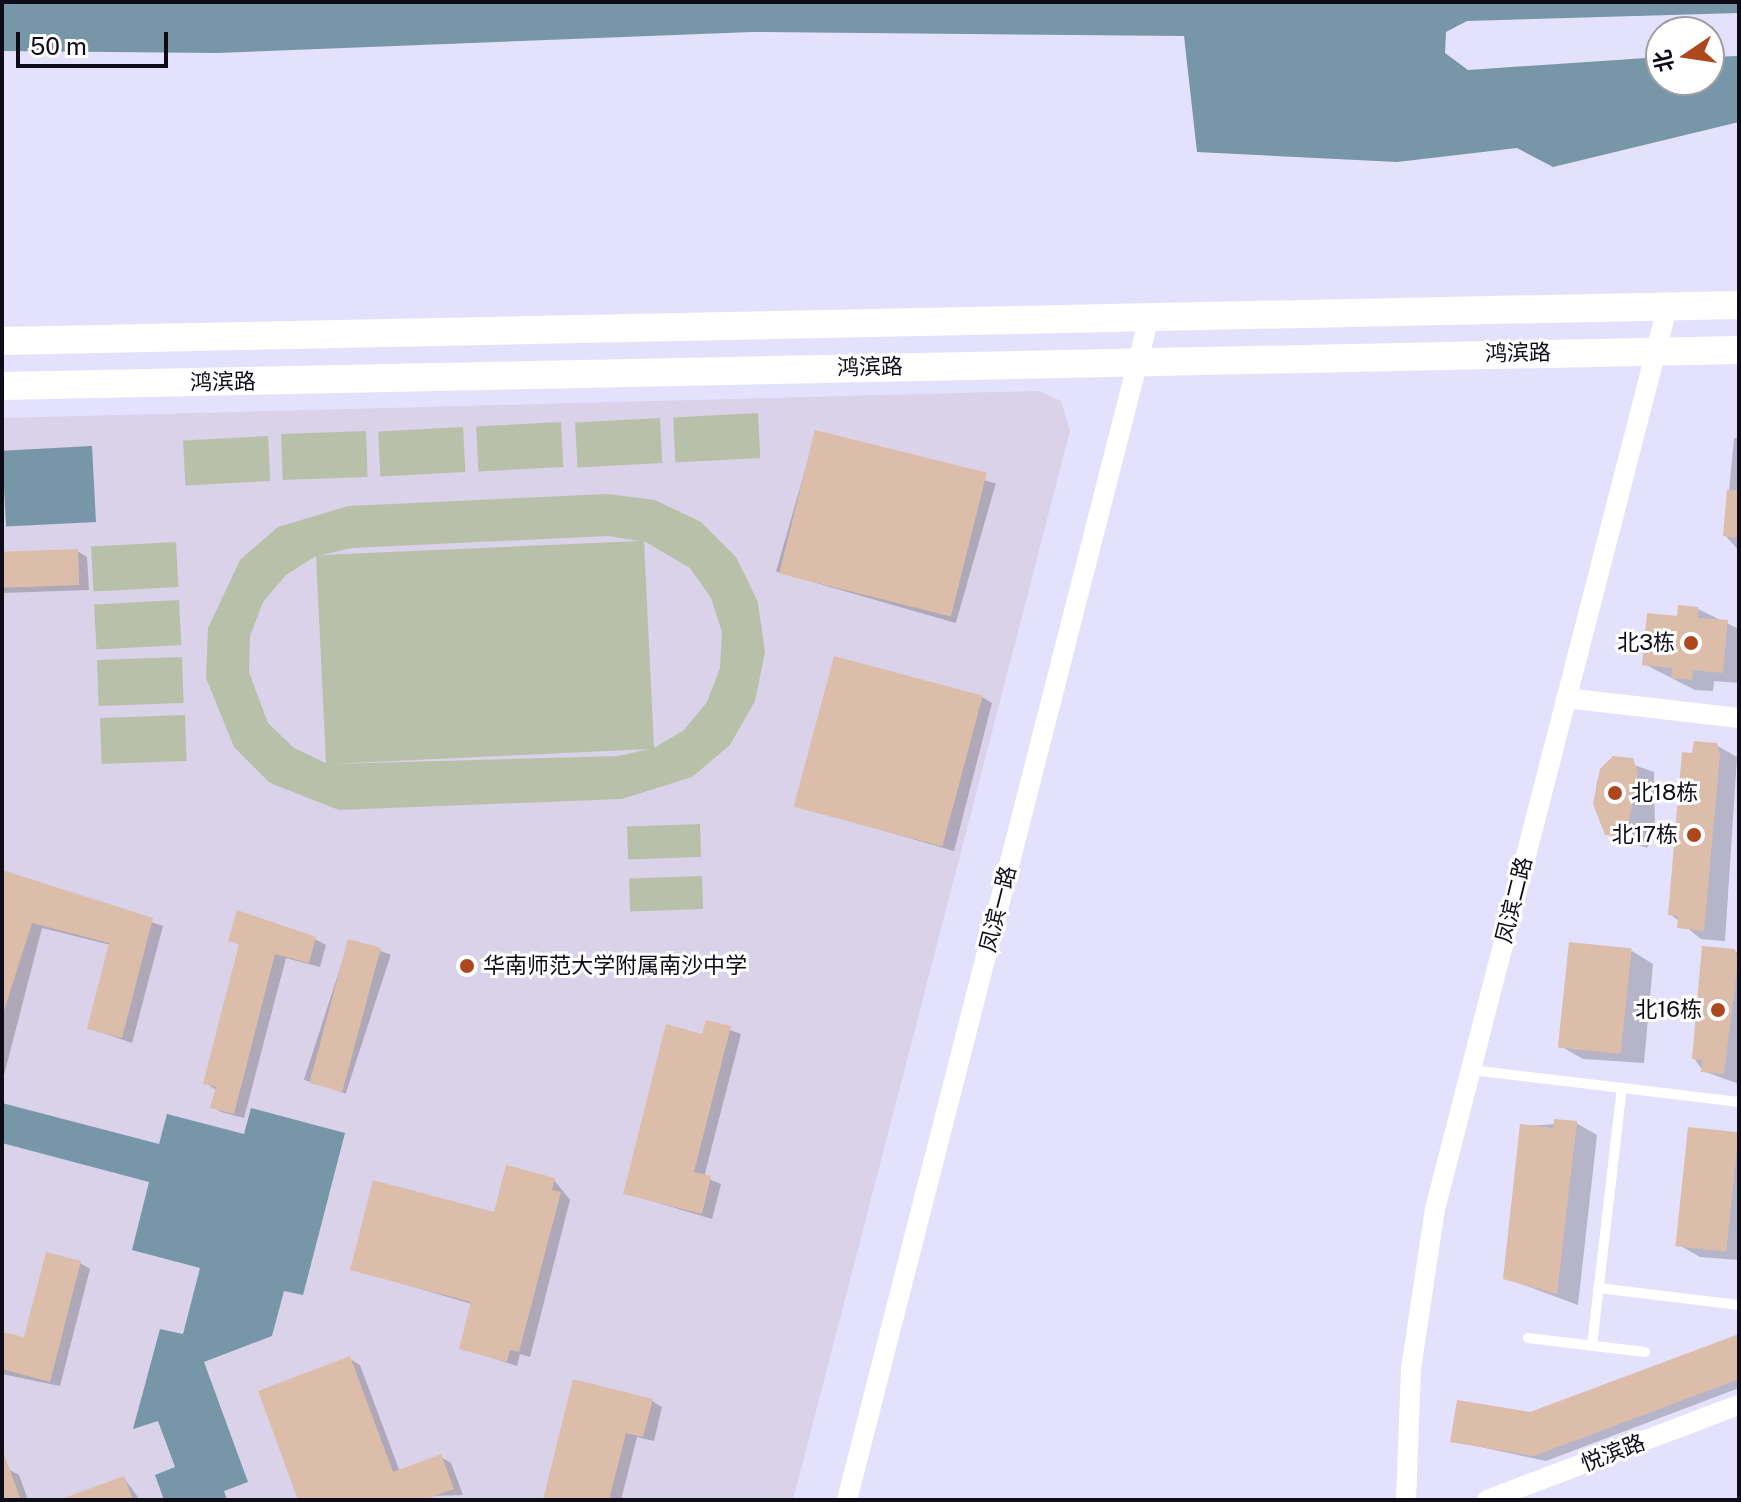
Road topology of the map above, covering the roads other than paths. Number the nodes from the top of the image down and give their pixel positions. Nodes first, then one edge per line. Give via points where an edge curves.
1 (1739, 305) edge
2 (1667, 308) junction
3 (1149, 318) junction
4 (2, 341) edge
5 (1656, 350) junction
6 (1739, 350) edge
7 (1138, 362) junction
8 (2, 386) edge
9 (1566, 698) junction
10 (1739, 718) edge
11 (1471, 1070) junction
12 (1622, 1088) junction
13 (1739, 1102) edge
14 (1598, 1288) junction
15 (1739, 1305) edge
16 (1528, 1338) dead end
17 (1592, 1346) junction
18 (1645, 1352) dead end
19 (1739, 1405) edge
20 (847, 1500) edge
21 (1406, 1500) edge
22 (1487, 1500) edge

1 - 2 street, 鸿滨路
2 - 3 street, 鸿滨路
2 - 5 street, 凤滨二路
3 - 4 street, 鸿滨路
3 - 7 street, 凤滨一路
5 - 6 street, 鸿滨路
5 - 7 street, 鸿滨路
5 - 9 street, 凤滨二路
7 - 8 street, 鸿滨路
7 - 20 street, 凤滨一路
9 - 10 street
9 - 11 street, 凤滨二路
11 - 12 lane
11 - 21 street, 凤滨二路 via 1417,1315
12 - 13 lane
12 - 14 lane
14 - 15 lane
14 - 17 lane
16 - 17 lane
17 - 18 lane
19 - 22 street, 悦滨路

